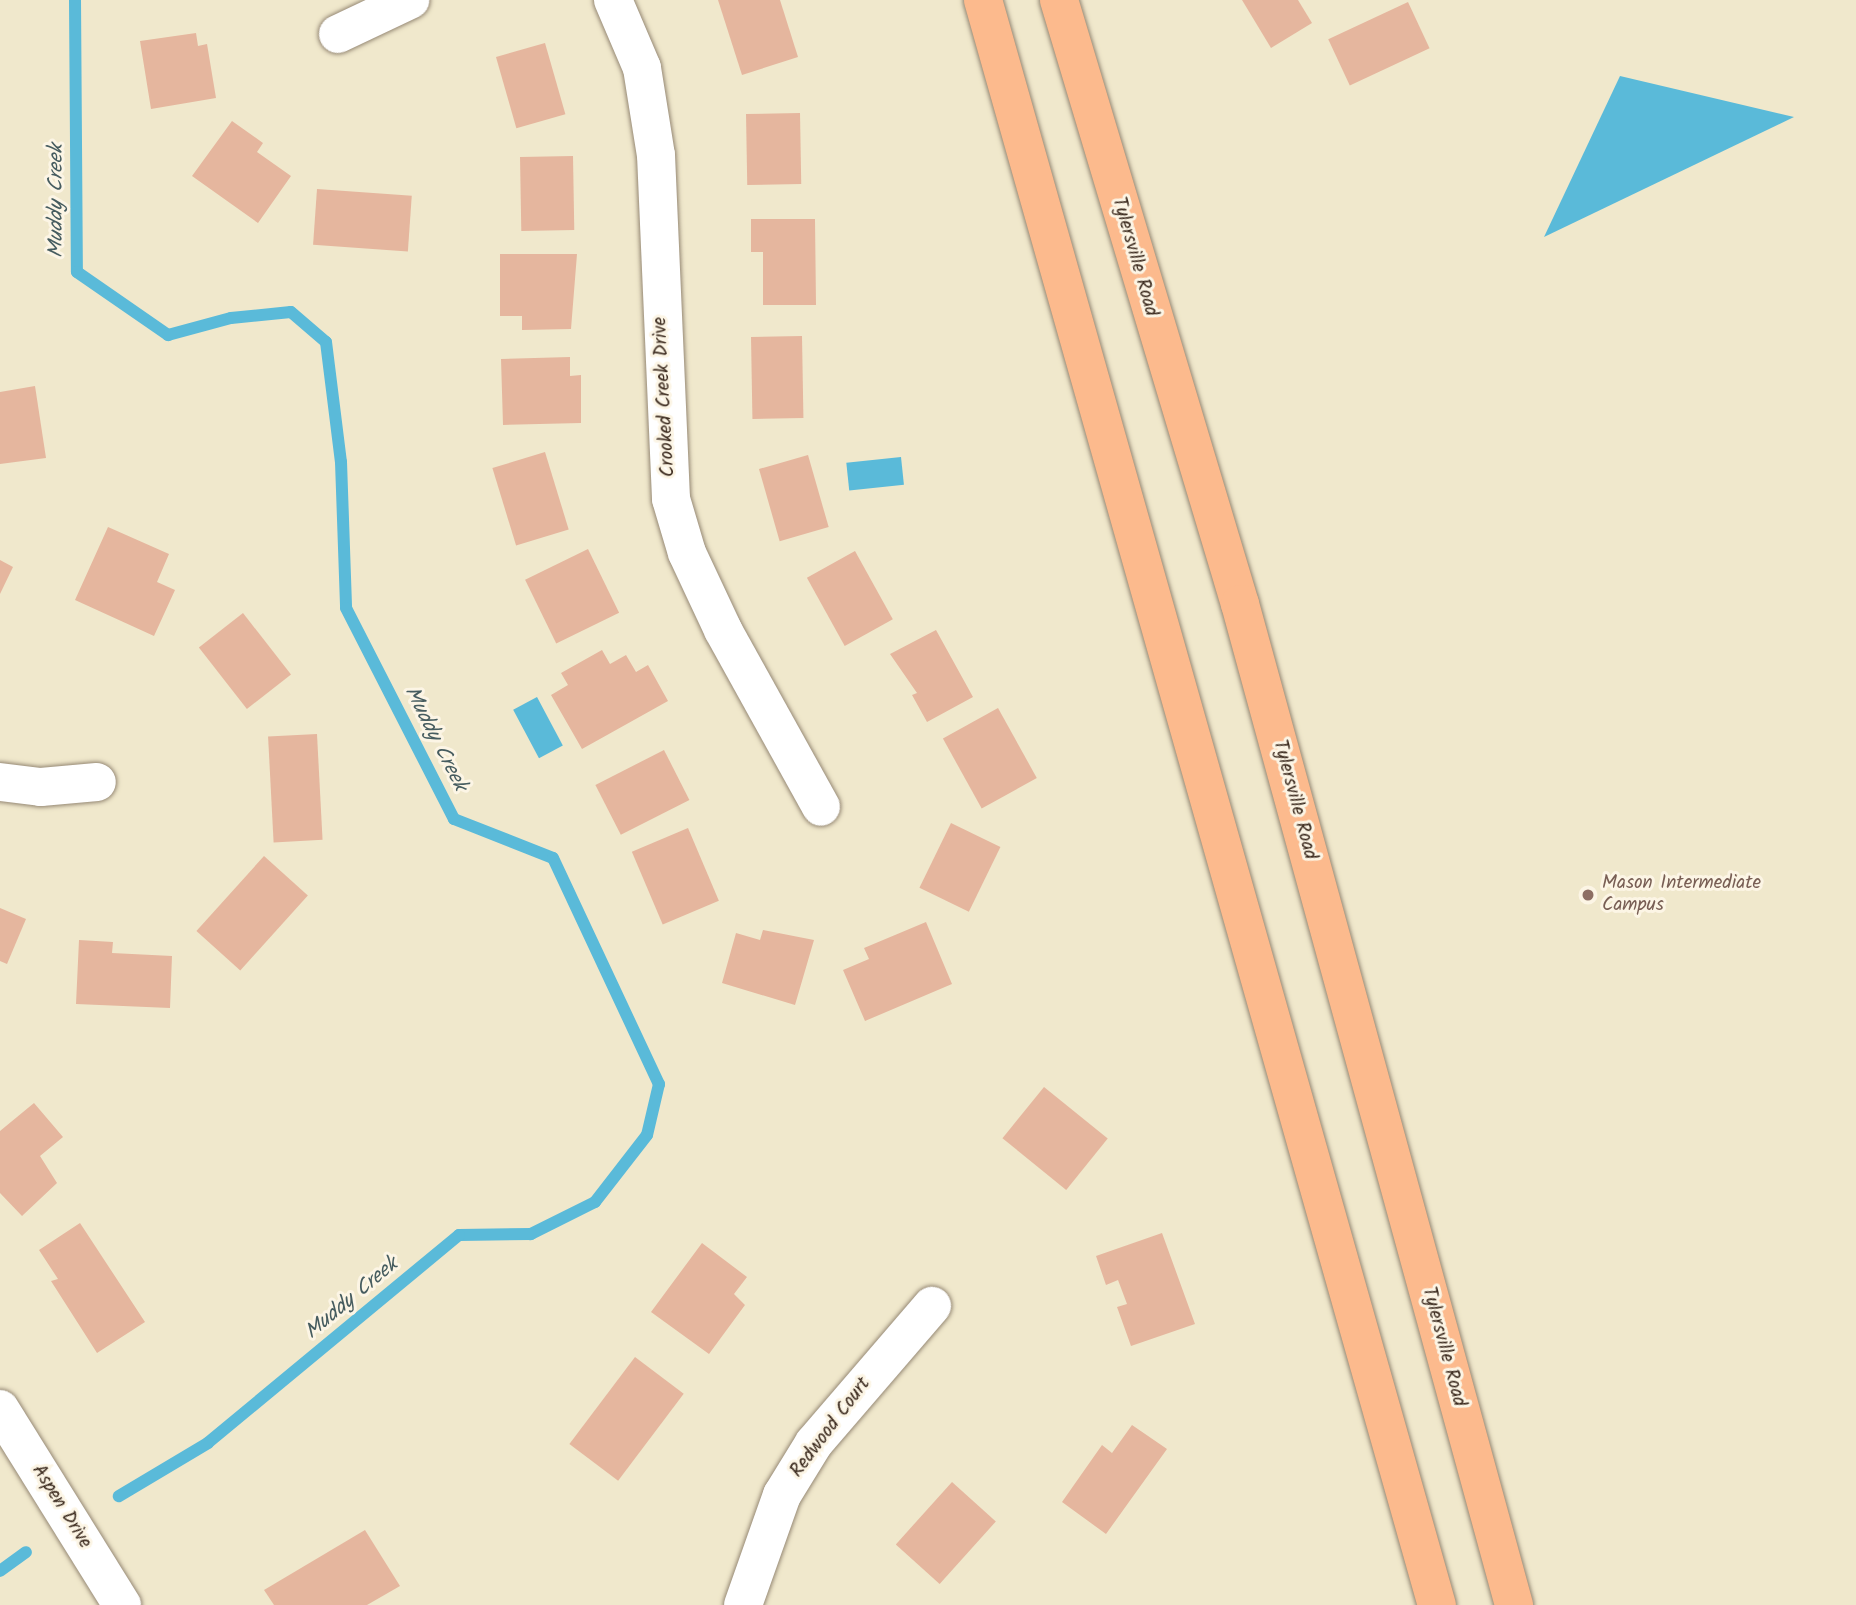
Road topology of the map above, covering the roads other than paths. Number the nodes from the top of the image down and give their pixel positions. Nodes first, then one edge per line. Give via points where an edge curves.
1 (410, 0) edge
2 (613, 0) edge
3 (983, 0) edge
4 (1059, 0) edge
5 (338, 34) dead end
6 (0, 782) edge
7 (97, 782) dead end
8 (821, 807) dead end
9 (932, 1306) dead end
10 (0, 1409) edge
11 (122, 1605) edge
12 (743, 1605) edge
13 (1437, 1605) edge
14 (1514, 1605) edge

1 - 5 street
2 - 8 street, Crooked Creek Drive via 642,68 656,155 671,499 723,630
3 - 13 main road
4 - 14 main road, Tylersville Road via 1240,604
6 - 7 street via 41,787
9 - 12 street, Redwood Court via 814,1443 782,1495
10 - 11 street, Aspen Drive

